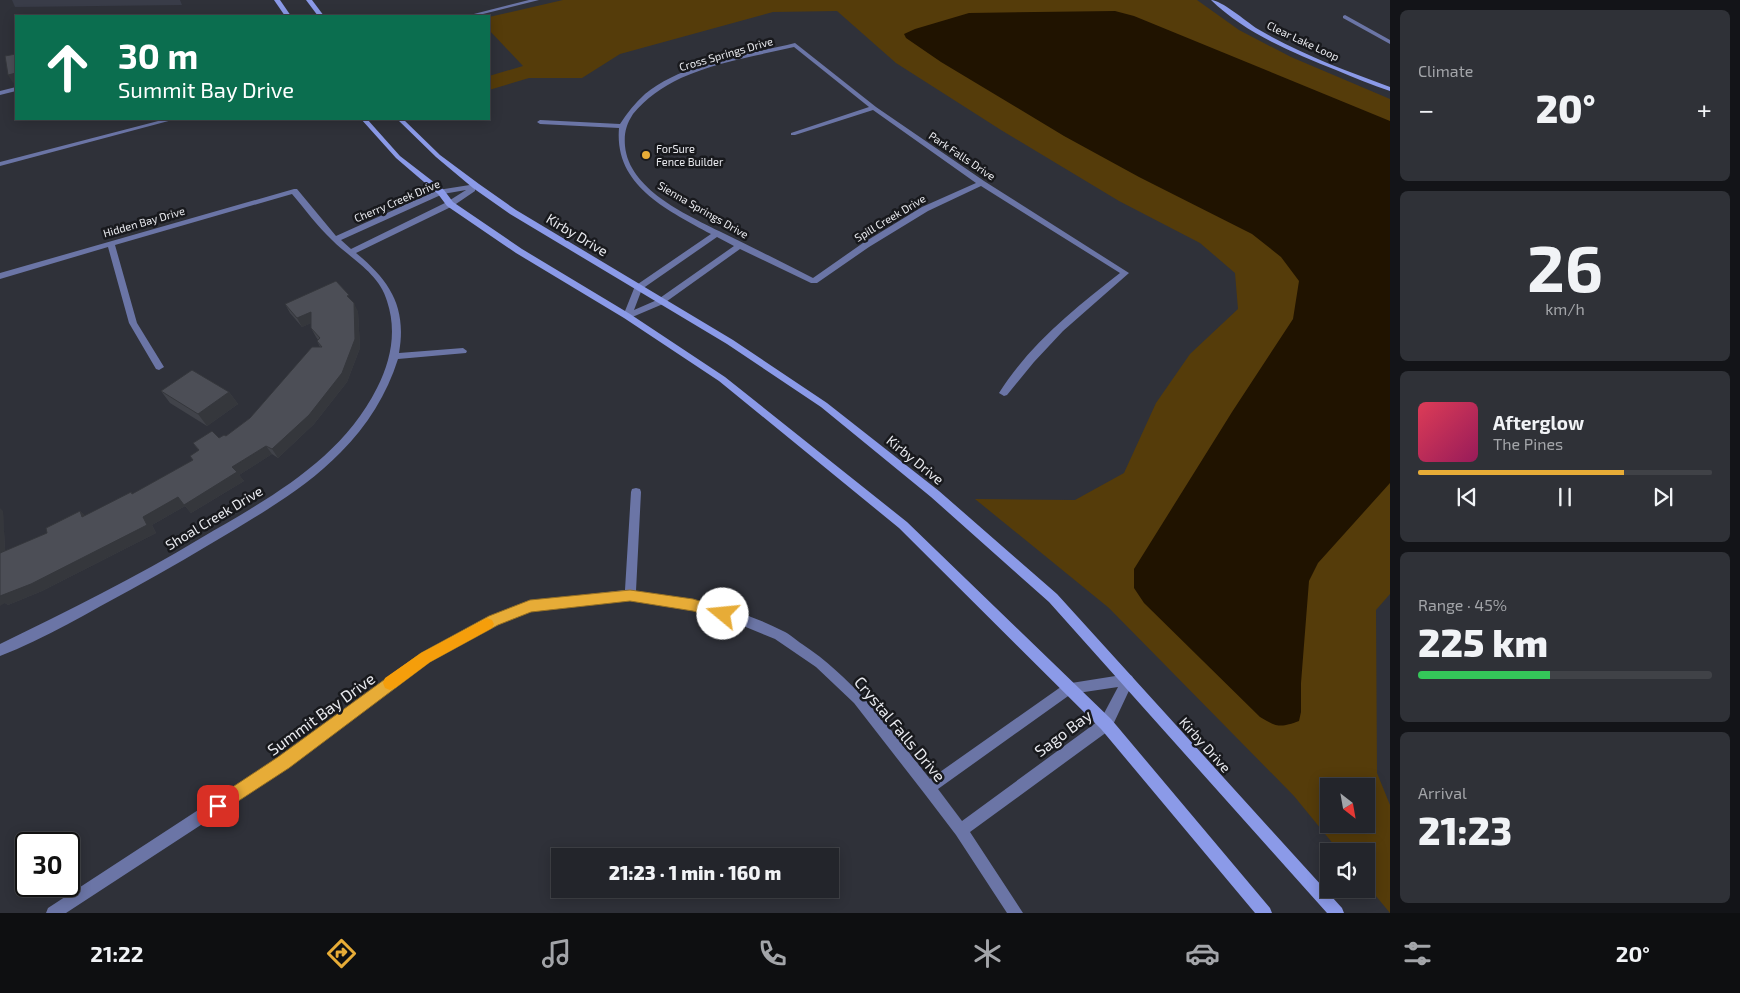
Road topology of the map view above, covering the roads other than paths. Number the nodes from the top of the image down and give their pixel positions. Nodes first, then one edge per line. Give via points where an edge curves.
1 (276, 0) edge
2 (309, 0) edge
3 (536, 0) edge
4 (1214, 0) edge
5 (287, 15) edge
6 (320, 15) edge
7 (474, 15) edge
8 (1345, 18) dead end
9 (1390, 42) edge
10 (795, 45) joint
11 (15, 89) edge
12 (1390, 89) edge
13 (0, 93) edge
14 (874, 108) junction
15 (169, 120) edge
16 (365, 120) edge
17 (401, 120) edge
18 (540, 122) dead end
19 (622, 126) junction
20 (793, 134) dead end
21 (0, 164) edge
22 (982, 183) junction
23 (476, 186) junction
24 (294, 191) joint
25 (441, 192) junction
26 (450, 204) junction
27 (718, 233) junction
28 (336, 239) junction
29 (111, 243) junction
30 (740, 245) junction
31 (351, 252) junction
32 (0, 276) edge
33 (814, 281) joint
34 (638, 288) junction
35 (660, 302) junction
36 (627, 316) junction
37 (463, 351) dead end
38 (395, 356) junction
39 (159, 367) dead end
40 (1004, 394) dead end
41 (636, 492) dead end
42 (630, 595) junction
43 (0, 650) edge
44 (1128, 680) junction
45 (1069, 688) junction
46 (1106, 724) junction
47 (929, 788) junction
48 (961, 830) junction
49 (53, 913) edge
50 (1016, 913) edge
51 (1265, 913) edge
52 (1337, 913) edge

1 - 5 main road
2 - 6 main road
3 - 7 street
4 - 12 main road, Clear Lake Loop via 1276,40 1334,68
8 - 9 street
10 - 14 street, Park Falls Drive
10 - 19 street, Cross Springs Drive via 671,80 635,107
11 - 13 street
14 - 20 street
14 - 22 street, Park Falls Drive
15 - 21 street
16 - 25 main road via 398,157
17 - 23 main road, Kirby Drive via 438,156
18 - 19 street
19 - 27 street, Sienna Springs Drive via 625,161 643,187 659,200
22 - 33 street, Spill Creek Drive via 925,209
22 - 40 street, Park Falls Drive via 1125,272 1079,308 1022,368
23 - 25 street, Cherry Creek Drive
23 - 26 street, Cherry Creek Drive
23 - 34 main road, Kirby Drive
24 - 28 street, Shoal Creek Drive
24 - 29 street, Hidden Bay Drive
25 - 26 main road
25 - 28 street, Cherry Creek Drive
26 - 31 street, Cherry Creek Drive
26 - 36 main road
27 - 30 street, Sienna Springs Drive
27 - 34 street
28 - 31 street, Shoal Creek Drive
29 - 32 street, Hidden Bay Drive
29 - 39 street via 133,323
30 - 33 street, Sienna Springs Drive
30 - 35 street
31 - 38 street, Shoal Creek Drive via 376,276 391,299 396,323
34 - 35 main road, Kirby Drive
34 - 36 street
35 - 36 street
35 - 44 main road, Kirby Drive via 730,342 824,404 913,476 1053,598
36 - 45 main road via 722,379 903,525
37 - 38 street
38 - 43 street, Shoal Creek Drive via 382,390 363,418 339,448 305,478 255,512 137,581
41 - 42 street
42 - 47 street, Crystal Falls Drive via 693,605 738,618 779,635 820,663 858,699
42 - 49 street, Summit Bay Drive via 530,606 493,621 426,657 283,763
44 - 45 street, Sago Bay
44 - 46 street, Sago Bay
44 - 52 main road, Kirby Drive
45 - 46 main road
45 - 47 street, Sago Bay
46 - 48 street, Sago Bay
46 - 51 main road
47 - 48 street, Crystal Falls Drive
48 - 50 street, Crystal Falls Drive

